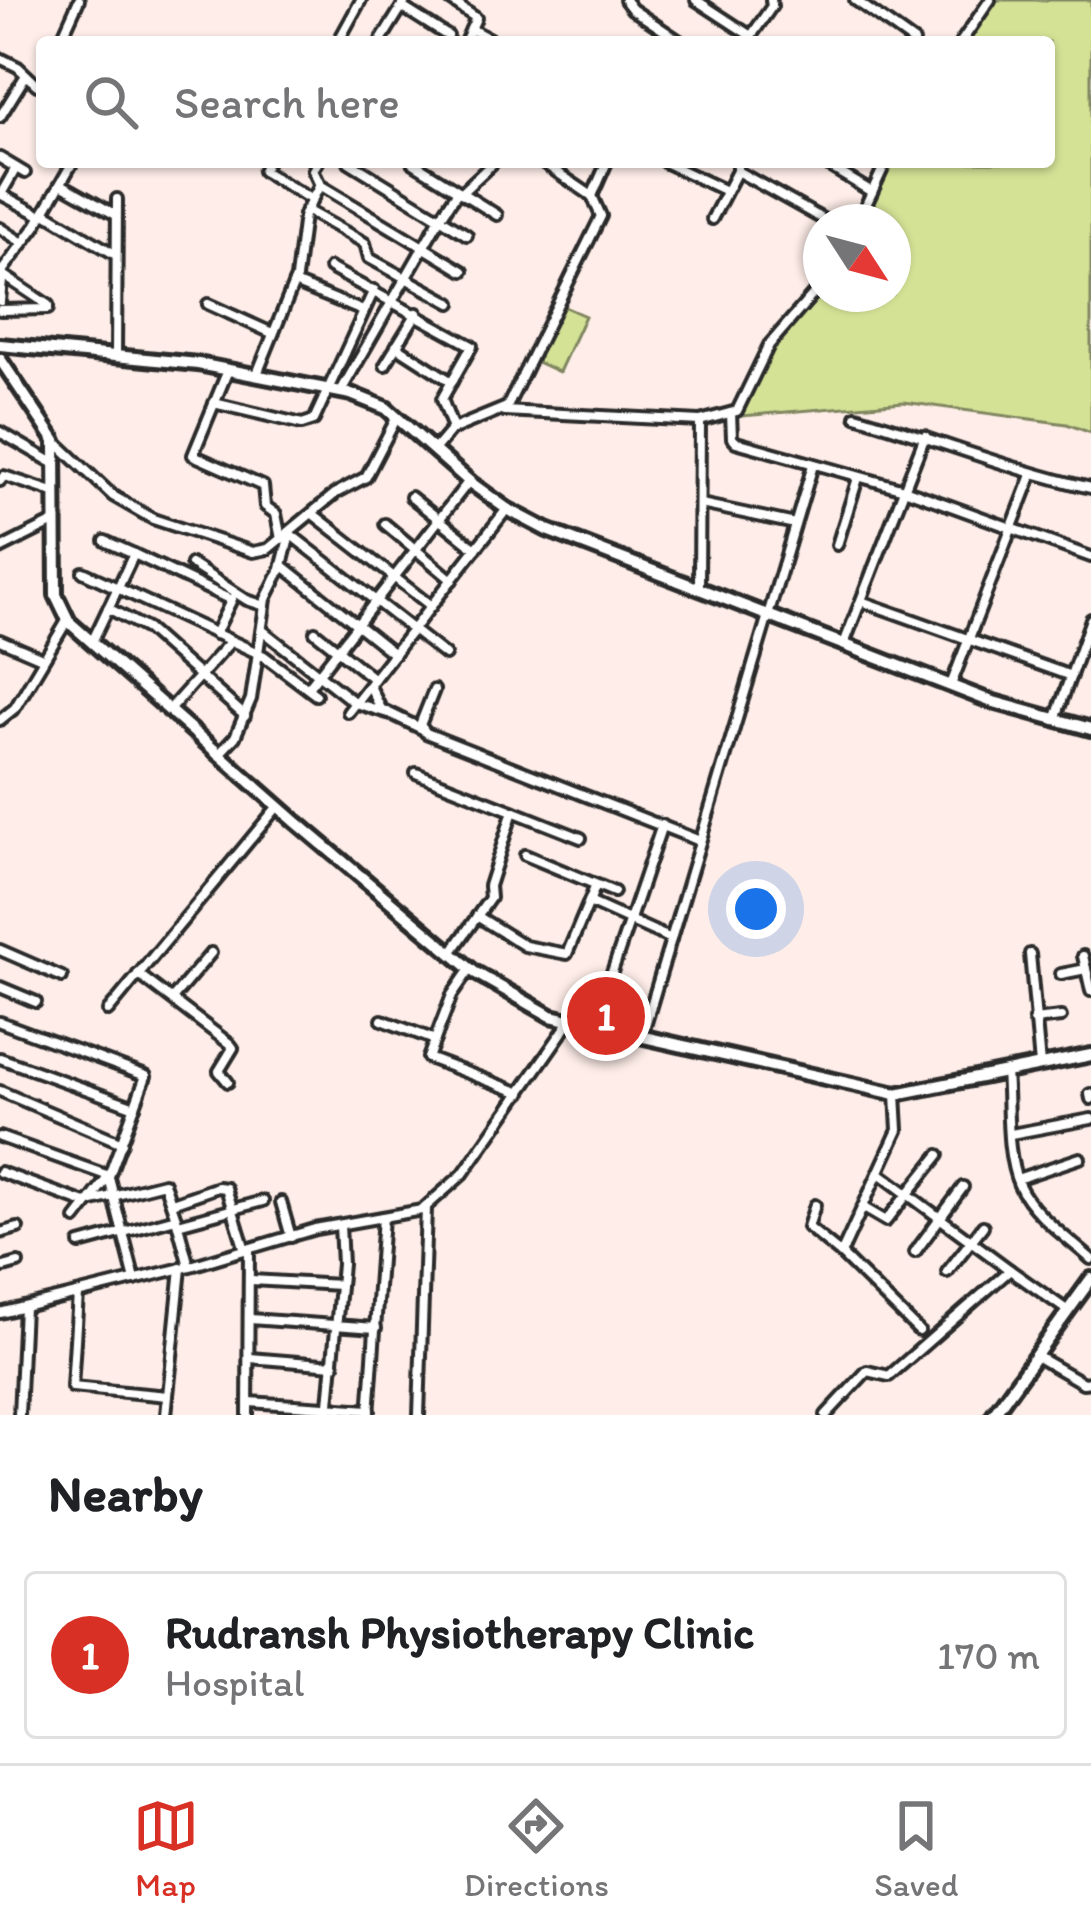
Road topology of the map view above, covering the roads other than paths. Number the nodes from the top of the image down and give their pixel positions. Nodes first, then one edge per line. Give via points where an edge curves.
1 (79, 0) edge
2 (361, 0) edge
3 (449, 0) edge
4 (625, 0) edge
5 (696, 0) edge
6 (771, 0) edge
7 (990, 0) edge
8 (858, 1) edge
9 (404, 4) edge
10 (471, 29) junction
11 (63, 36) edge
12 (341, 36) edge
13 (384, 36) edge
14 (448, 36) dead end
15 (468, 36) edge
16 (484, 36) edge
17 (672, 36) edge
18 (745, 36) edge
19 (751, 36) edge
20 (906, 36) edge
21 (965, 36) edge
22 (0, 58) edge
23 (26, 75) junction
24 (36, 84) edge
25 (0, 117) edge
26 (0, 158) edge
27 (69, 168) edge
28 (264, 168) edge
29 (314, 168) edge
30 (359, 168) edge
31 (422, 168) edge
32 (487, 168) edge
33 (551, 168) edge
34 (604, 168) edge
35 (677, 168) edge
36 (737, 168) edge
37 (739, 168) edge
38 (832, 168) edge
39 (883, 168) edge
40 (60, 183) junction
41 (320, 185) junction
42 (726, 191) junction
43 (460, 192) junction
44 (872, 192) junction
45 (0, 194) edge
46 (592, 196) junction
47 (117, 199) dead end
48 (312, 200) junction
49 (866, 204) edge
50 (803, 207) edge
51 (306, 210) junction
52 (43, 214) junction
53 (117, 215) junction
54 (497, 215) dead end
55 (440, 218) junction
56 (712, 219) dead end
57 (0, 228) edge
58 (467, 235) dead end
59 (23, 243) junction
60 (424, 247) junction
61 (117, 255) junction
62 (330, 268) dead end
63 (2, 271) edge
64 (463, 271) dead end
65 (405, 278) junction
66 (294, 284) junction
67 (374, 290) junction
68 (391, 300) junction
69 (451, 303) dead end
70 (208, 304) dead end
71 (0, 305) edge
72 (803, 306) edge
73 (363, 311) junction
74 (417, 314) junction
75 (272, 333) junction
76 (0, 345) edge
77 (396, 346) junction
78 (116, 356) junction
79 (0, 358) edge
80 (385, 365) dead end
81 (228, 369) junction
82 (257, 374) junction
83 (452, 382) junction
84 (336, 389) junction
85 (214, 404) junction
86 (503, 411) junction
87 (731, 412) junction
88 (397, 416) junction
89 (856, 416) dead end
90 (700, 421) junction
91 (453, 429) junction
92 (0, 432) edge
93 (925, 436) junction
94 (55, 441) junction
95 (434, 450) junction
96 (56, 464) junction
97 (813, 465) junction
98 (1032, 475) junction
99 (858, 478) junction
100 (0, 481) edge
101 (469, 481) junction
102 (1091, 488) edge
103 (904, 489) junction
104 (56, 493) junction
105 (411, 496) dead end
106 (701, 504) junction
107 (507, 509) junction
108 (313, 514) junction
109 (440, 519) junction
110 (56, 521) junction
111 (385, 524) dead end
112 (795, 524) junction
113 (1012, 529) junction
114 (286, 537) junction
115 (105, 541) dead end
116 (837, 545) dead end
117 (0, 549) edge
118 (476, 549) junction
119 (416, 550) junction
120 (134, 554) junction
121 (1091, 557) edge
122 (281, 564) junction
123 (190, 565) dead end
124 (83, 572) dead end
125 (394, 578) junction
126 (452, 580) junction
127 (699, 588) junction
128 (117, 589) junction
129 (233, 597) junction
130 (861, 601) junction
131 (376, 602) junction
132 (265, 606) junction
133 (431, 606) junction
134 (108, 608) junction
135 (767, 614) junction
136 (68, 619) junction
137 (1091, 620) edge
138 (356, 626) junction
139 (261, 629) junction
140 (412, 630) junction
141 (315, 632) dead end
142 (215, 635) junction
143 (0, 640) edge
144 (969, 640) junction
145 (92, 641) junction
146 (230, 642) junction
147 (844, 644) junction
148 (338, 650) junction
149 (257, 653) junction
150 (394, 654) junction
151 (445, 655) dead end
152 (42, 658) junction
153 (319, 674) junction
154 (199, 675) junction
155 (1071, 676) junction
156 (372, 682) junction
157 (951, 686) junction
158 (434, 690) dead end
159 (355, 703) junction
160 (169, 710) junction
161 (348, 712) dead end
162 (388, 713) junction
163 (245, 716) junction
164 (0, 720) edge
165 (1055, 721) junction
166 (421, 729) junction
167 (1091, 729) edge
168 (218, 754) junction
169 (416, 773) dead end
170 (278, 806) junction
171 (513, 812) junction
172 (662, 826) junction
173 (580, 838) dead end
174 (700, 841) junction
175 (525, 855) dead end
176 (596, 885) junction
177 (614, 892) dead end
178 (589, 902) junction
179 (477, 916) junction
180 (629, 920) junction
181 (671, 938) junction
182 (0, 950) edge
183 (211, 953) dead end
184 (451, 953) junction
185 (1030, 954) dead end
186 (1083, 956) dead end
187 (470, 969) junction
188 (138, 974) junction
189 (1060, 974) dead end
190 (1088, 975) edge
191 (62, 977) dead end
192 (0, 987) edge
193 (1091, 991) edge
194 (172, 1000) junction
195 (36, 1002) dead end
196 (109, 1011) dead end
197 (1060, 1017) dead end
198 (382, 1020) dead end
199 (571, 1020) junction
200 (1034, 1020) junction
201 (0, 1022) edge
202 (594, 1025) junction
203 (641, 1036) junction
204 (435, 1040) junction
205 (1091, 1055) edge
206 (0, 1058) edge
207 (1040, 1065) junction
208 (1006, 1072) junction
209 (228, 1082) dead end
210 (0, 1091) edge
211 (520, 1093) junction
212 (896, 1094) junction
213 (135, 1108) junction
214 (1091, 1119) edge
215 (1011, 1135) junction
216 (0, 1137) edge
217 (122, 1143) junction
218 (939, 1155) dead end
219 (1080, 1158) dead end
220 (0, 1172) edge
221 (879, 1173) junction
222 (109, 1176) junction
223 (1017, 1179) junction
224 (963, 1187) dead end
225 (112, 1194) junction
226 (910, 1195) junction
227 (263, 1201) dead end
228 (281, 1202) dead end
229 (86, 1203) junction
230 (172, 1203) junction
231 (815, 1205) dead end
232 (426, 1206) junction
233 (863, 1208) junction
234 (233, 1209) junction
235 (383, 1217) junction
236 (940, 1218) junction
237 (76, 1219) dead end
238 (177, 1221) junction
239 (340, 1225) junction
240 (983, 1226) dead end
241 (18, 1228) dead end
242 (0, 1233) edge
243 (122, 1234) junction
244 (291, 1237) junction
245 (972, 1242) junction
246 (80, 1244) dead end
247 (247, 1250) junction
248 (915, 1252) dead end
249 (841, 1254) junction
250 (1091, 1259) edge
251 (18, 1263) dead end
252 (185, 1267) junction
253 (0, 1268) edge
254 (1010, 1270) junction
255 (947, 1272) dead end
256 (1091, 1279) edge
257 (135, 1280) junction
258 (251, 1280) junction
259 (340, 1285) junction
260 (78, 1294) junction
261 (24, 1307) junction
262 (1068, 1311) junction
263 (0, 1313) edge
264 (250, 1318) junction
265 (337, 1325) junction
266 (376, 1328) junction
267 (919, 1331) dead end
268 (1036, 1356) junction
269 (250, 1358) junction
270 (334, 1365) junction
271 (1091, 1382) edge
272 (168, 1396) junction
273 (249, 1402) junction
274 (329, 1411) edge
275 (370, 1412) edge
276 (19, 1415) edge
277 (166, 1415) edge
278 (248, 1415) edge
279 (419, 1415) edge
280 (826, 1415) edge
281 (993, 1415) edge

1 - 11 street
2 - 12 street
3 - 10 street via 476,18
4 - 17 street
5 - 18 street
6 - 19 street
7 - 21 street
8 - 20 street
9 - 13 street
9 - 14 street
10 - 15 street
10 - 16 street
22 - 23 street
23 - 24 street
23 - 25 street
26 - 45 street via 21,170
27 - 40 street
28 - 48 street
29 - 41 street
30 - 55 street
31 - 43 street
32 - 43 street
33 - 46 street
34 - 46 street
35 - 42 street
36 - 42 street
37 - 50 street
38 - 44 street
39 - 44 street
40 - 52 street
40 - 53 street
41 - 48 street
41 - 60 street
42 - 56 street
43 - 54 street
43 - 55 street
44 - 49 street
45 - 52 street
46 - 86 street via 601,216
47 - 53 street
48 - 51 street
51 - 65 street
51 - 66 street
52 - 59 street
52 - 61 street
53 - 61 street
55 - 58 street
55 - 60 street
57 - 59 street
59 - 63 street
60 - 64 street
60 - 65 street
61 - 78 street
62 - 67 street
63 - 71 street
63 - 71 street via 48,309
65 - 68 street
65 - 69 street
66 - 73 street
66 - 75 street
67 - 68 street
67 - 73 street
68 - 74 street
68 - 84 street
70 - 75 street
72 - 87 street via 769,345 744,403
73 - 84 street
74 - 77 street
74 - 83 street via 472,346
75 - 82 street
76 - 78 street
77 - 80 street
77 - 83 street
78 - 81 street
79 - 94 street
81 - 82 street
81 - 85 street
82 - 84 street
83 - 91 street via 442,399
84 - 85 street via 309,423
84 - 88 street
85 - 114 street via 194,458 262,485 265,506
86 - 90 street
86 - 91 street
87 - 90 street
87 - 97 street via 736,442
88 - 95 street
88 - 108 street via 366,477
89 - 93 street
90 - 106 street
91 - 95 street
92 - 96 street
93 - 98 street
93 - 103 street
94 - 96 street
94 - 114 street via 113,496 153,519 253,552
95 - 101 street
96 - 104 street
97 - 99 street
97 - 112 street
98 - 102 street
98 - 113 street
99 - 103 street
99 - 116 street
100 - 104 street
101 - 107 street
101 - 109 street
103 - 113 street
103 - 130 street
104 - 110 street
105 - 109 street
106 - 112 street
106 - 127 street
107 - 118 street
107 - 127 street
108 - 114 street
108 - 125 street
109 - 118 street
109 - 119 street
110 - 117 street
110 - 136 street via 56,595
111 - 119 street
112 - 135 street
113 - 121 street
113 - 144 street
114 - 122 street
114 - 131 street
115 - 120 street
118 - 126 street
119 - 125 street
119 - 126 street
120 - 128 street
120 - 129 street
122 - 132 street
122 - 138 street
123 - 129 street
124 - 128 street
125 - 131 street
125 - 133 street
126 - 133 street
127 - 135 street
128 - 134 street
128 - 142 street
129 - 132 street
129 - 142 street
130 - 144 street
130 - 147 street
131 - 138 street
131 - 140 street
132 - 139 street
133 - 140 street
134 - 145 street
134 - 154 street via 148,629
135 - 147 street
135 - 174 street
136 - 145 street
136 - 152 street
137 - 155 street
138 - 148 street
138 - 150 street
139 - 149 street
139 - 153 street
140 - 150 street
140 - 151 street
141 - 148 street
142 - 146 street
143 - 152 street
144 - 155 street
144 - 157 street
145 - 160 street
146 - 149 street
146 - 154 street
147 - 157 street
148 - 153 street
148 - 156 street
149 - 153 street via 312,692
149 - 163 street
150 - 156 street
152 - 164 street
153 - 159 street
154 - 160 street
154 - 163 street
155 - 165 street
156 - 159 street
156 - 162 street
157 - 165 street
158 - 166 street
159 - 161 street
159 - 162 street
160 - 168 street
162 - 166 street
163 - 168 street
165 - 167 street
166 - 172 street
168 - 170 street
169 - 171 street
170 - 184 street
170 - 188 street
171 - 173 street
171 - 179 street via 490,898
172 - 174 street
172 - 180 street
174 - 181 street
175 - 176 street
176 - 177 street
176 - 178 street
178 - 179 street via 567,954 525,946
178 - 180 street
179 - 184 street
180 - 181 street
180 - 202 street
181 - 203 street
182 - 191 street
183 - 194 street
184 - 187 street
185 - 200 street
186 - 190 street
187 - 199 street
187 - 204 street
188 - 194 street
188 - 196 street
189 - 190 street
190 - 193 street
192 - 195 street
194 - 209 street via 233,1048 219,1071
197 - 200 street
198 - 204 street
199 - 202 street
199 - 211 street
200 - 207 street
201 - 213 street via 146,1076
202 - 203 street
203 - 212 street
204 - 211 street via 428,1058
205 - 207 street
206 - 213 street
207 - 208 street
208 - 212 street
208 - 215 street
210 - 217 street
211 - 232 street via 463,1174
212 - 221 street via 898,1130
213 - 217 street
214 - 215 street
215 - 223 street
216 - 222 street
217 - 222 street
218 - 226 street
219 - 223 street
220 - 229 street
221 - 226 street
221 - 233 street
222 - 225 street
222 - 229 street
223 - 250 street
224 - 236 street
225 - 229 street
225 - 230 street via 164,1183
225 - 243 street
226 - 233 street via 882,1222
226 - 236 street
227 - 234 street
228 - 244 street
229 - 237 street
230 - 234 street via 223,1186
230 - 238 street
231 - 249 street via 808,1227
232 - 235 street
232 - 279 street
233 - 249 street
234 - 238 street
234 - 247 street
235 - 239 street
235 - 266 street
236 - 245 street
236 - 248 street
238 - 243 street
238 - 252 street
239 - 244 street
239 - 259 street
240 - 245 street
241 - 242 street
243 - 246 street
243 - 257 street
244 - 247 street
245 - 254 street
245 - 255 street
247 - 252 street
247 - 258 street
249 - 267 street
251 - 253 street
252 - 257 street
252 - 272 street
254 - 262 street
254 - 280 street via 899,1370 867,1371
256 - 262 street
257 - 260 street
258 - 259 street
258 - 264 street
259 - 265 street
260 - 261 street
260 - 272 street via 72,1387
261 - 263 street
261 - 276 street
262 - 268 street
264 - 265 street
264 - 269 street
265 - 266 street
265 - 270 street
266 - 275 street
268 - 271 street
268 - 281 street
269 - 270 street
269 - 273 street
270 - 274 street
272 - 277 street
273 - 274 street
273 - 278 street
274 - 275 street

